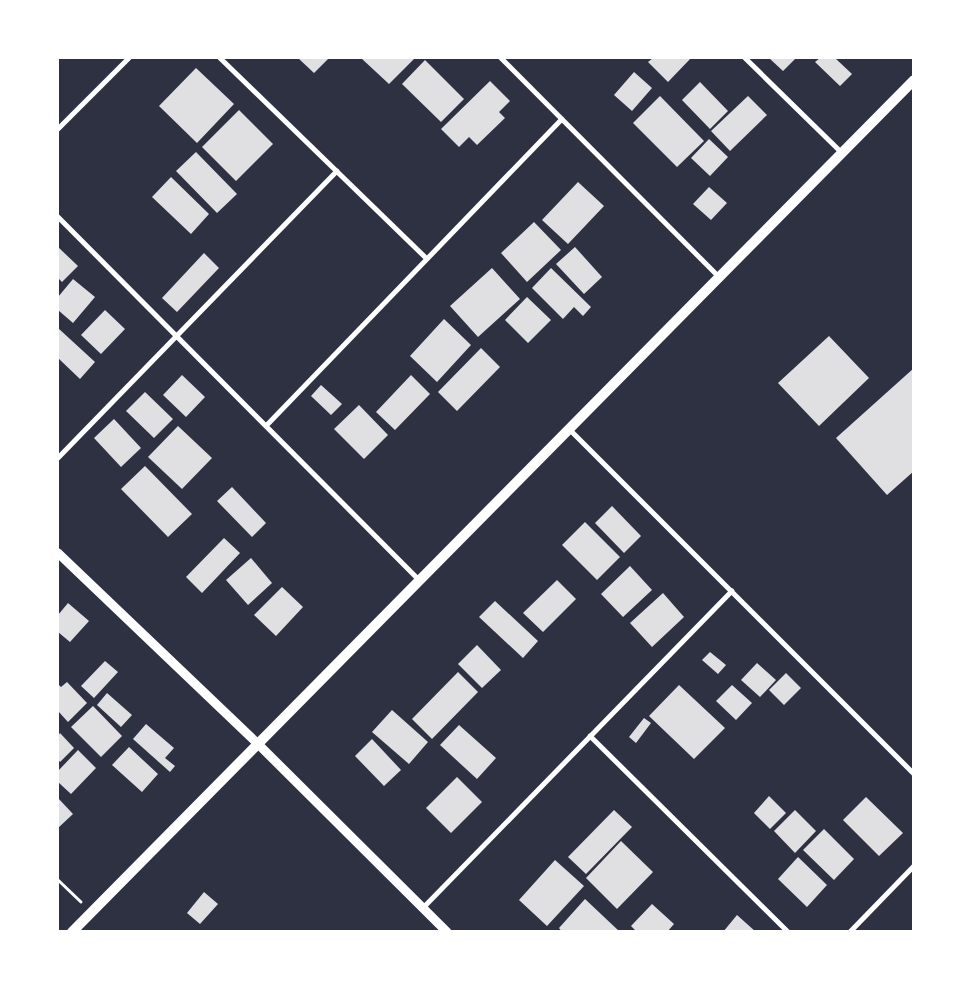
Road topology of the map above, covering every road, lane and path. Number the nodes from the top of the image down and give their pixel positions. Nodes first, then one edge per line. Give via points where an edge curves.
1 (128, 58) edge
2 (220, 58) edge
3 (501, 58) edge
4 (744, 58) edge
5 (914, 80) edge
6 (562, 119) junction
7 (58, 129) edge
8 (842, 153) junction
9 (337, 171) junction
10 (58, 217) edge
11 (427, 259) junction
12 (719, 277) junction
13 (176, 336) junction
14 (266, 426) junction
15 (569, 429) junction
16 (58, 458) edge
17 (58, 553) edge
18 (419, 580) junction
19 (732, 591) junction
20 (590, 736) junction
21 (258, 744) junction
22 (914, 774) edge
23 (914, 866) edge
24 (58, 880) edge
25 (423, 908) junction
26 (92, 912) junction
27 (72, 932) edge
28 (447, 932) edge
29 (788, 932) edge
30 (850, 932) edge

1 - 7 street
2 - 9 street
3 - 6 street
4 - 8 street
5 - 8 main road
6 - 11 street
6 - 12 street
8 - 12 main road
9 - 11 street
9 - 13 street
10 - 13 street
11 - 14 street
12 - 15 main road
13 - 14 street
13 - 16 street
14 - 18 street
15 - 18 main road
15 - 19 street
17 - 21 street
18 - 21 main road
19 - 20 street
19 - 22 street
20 - 25 street
20 - 29 street
21 - 25 street
21 - 26 main road
23 - 30 street
24 - 26 path
25 - 28 street
26 - 27 main road

